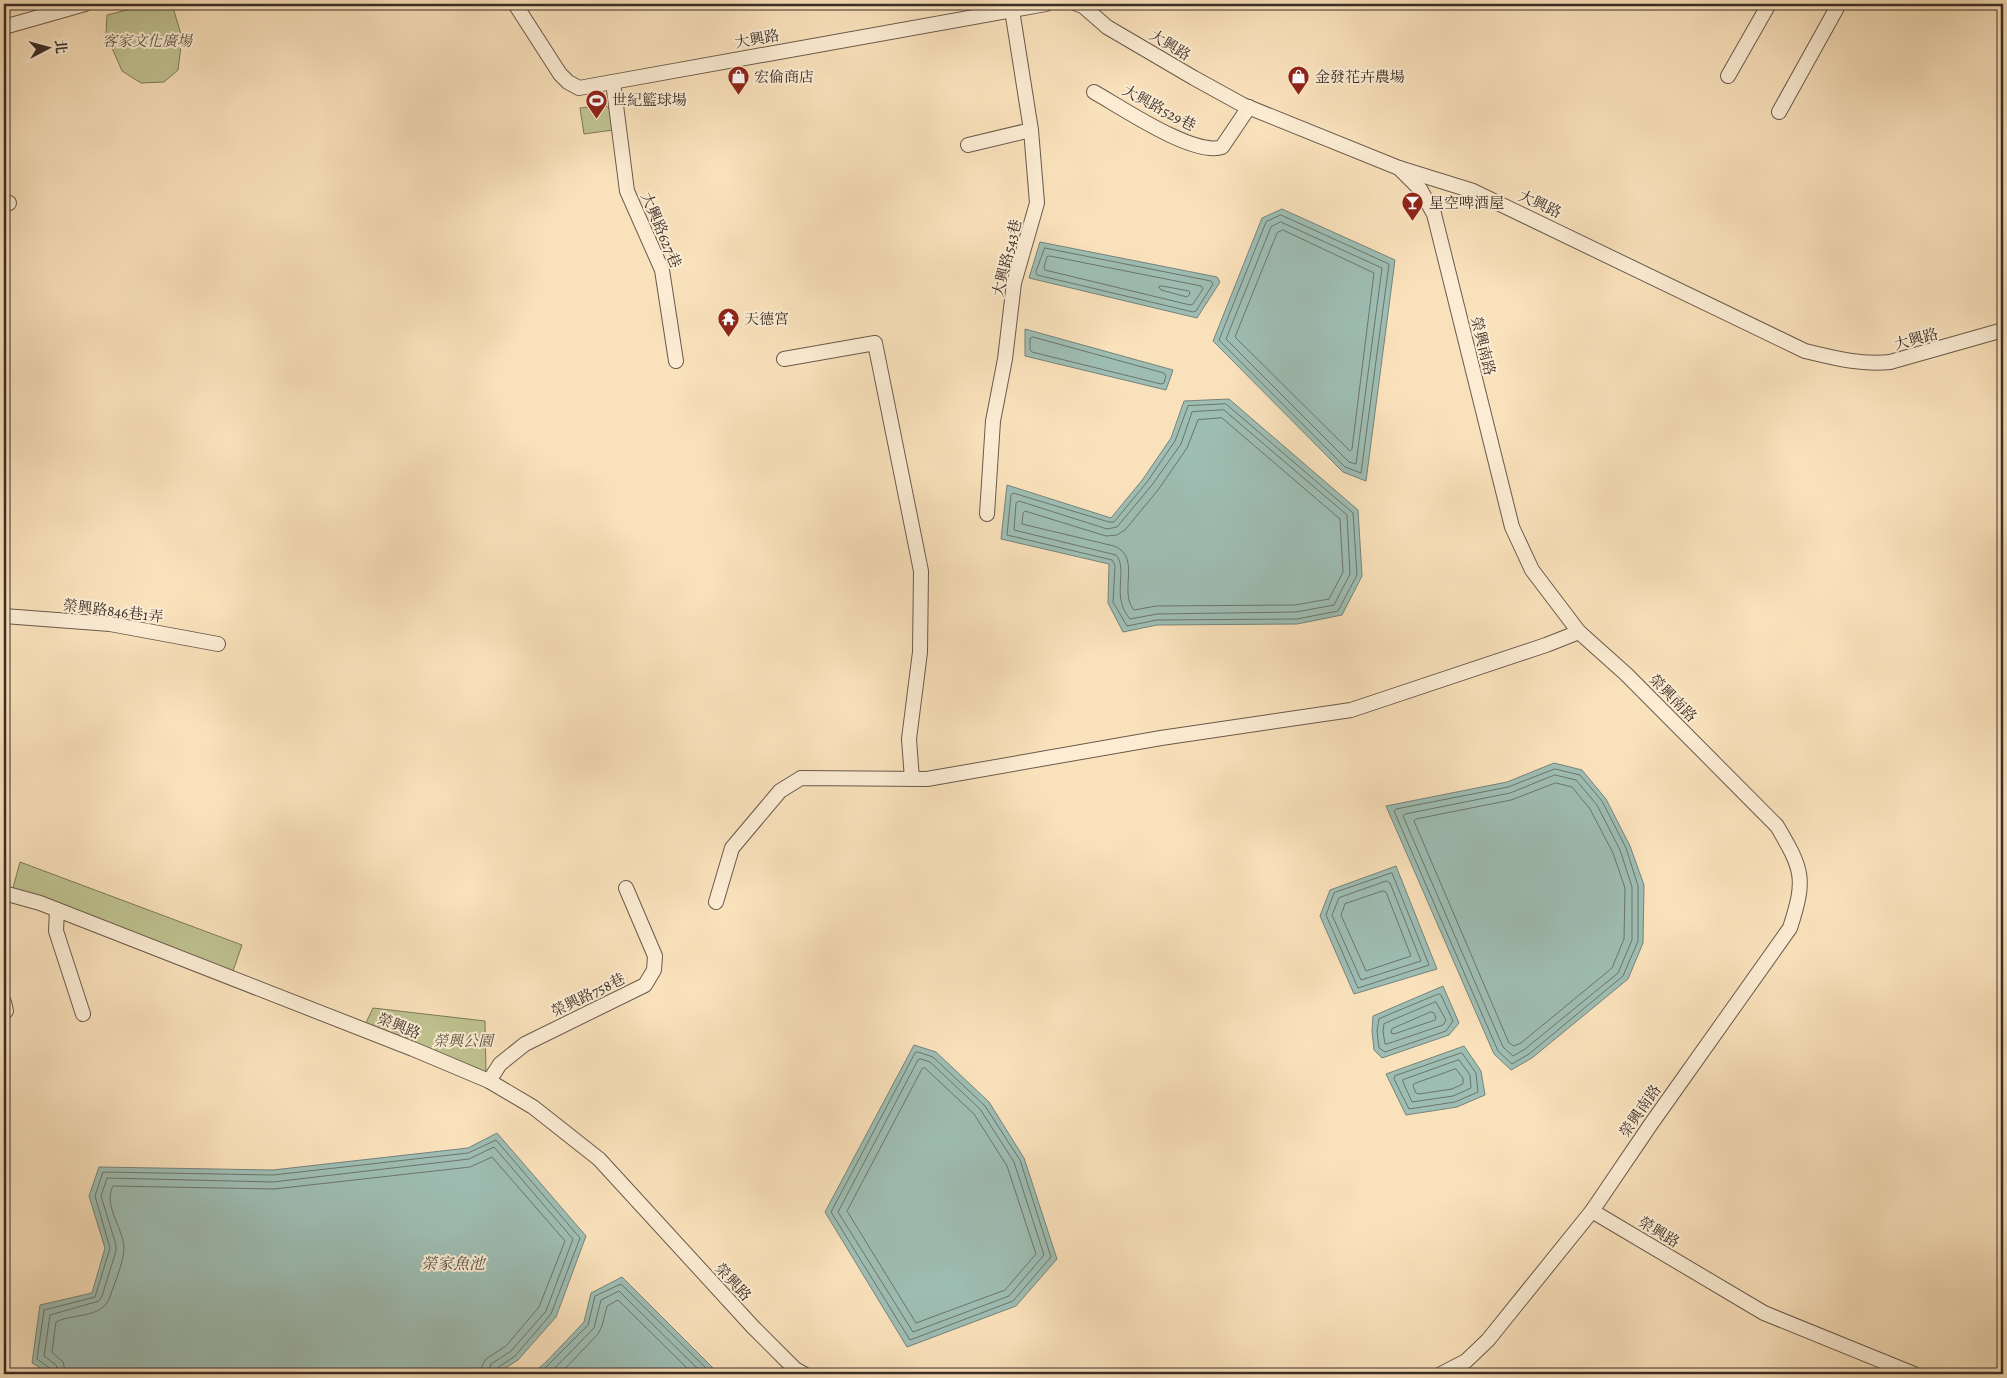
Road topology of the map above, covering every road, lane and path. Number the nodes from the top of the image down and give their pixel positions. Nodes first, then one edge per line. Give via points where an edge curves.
1 (85, 4) edge
2 (515, 4) edge
3 (1046, 4) edge
4 (1078, 4) edge
5 (1769, 4) edge
6 (1839, 4) edge
7 (1012, 10) junction
8 (4, 27) edge
9 (1728, 76) dead end
10 (613, 82) junction
11 (1094, 92) dead end
12 (1249, 107) junction
13 (1779, 112) dead end
14 (1031, 130) junction
15 (968, 145) dead end
16 (1399, 168) junction
17 (2003, 330) edge
18 (784, 359) dead end
19 (676, 361) dead end
20 (987, 514) dead end
21 (4, 616) edge
22 (1579, 632) junction
23 (218, 644) dead end
24 (912, 779) junction
25 (626, 888) dead end
26 (4, 893) edge
27 (716, 902) dead end
28 (57, 910) junction
29 (83, 1014) dead end
30 (489, 1081) junction
31 (1592, 1210) junction
32 (804, 1374) edge
33 (1441, 1374) edge
34 (1914, 1374) edge

1 - 8 street
2 - 10 street, 大興路 via 568,82 579,88
3 - 7 street, 大興路
4 - 12 street, 大興路 via 1107,27
5 - 9 street
6 - 13 street
7 - 10 street, 大興路
7 - 14 street, 大興路543巷
10 - 19 street, 大興路627巷 via 626,191 662,270
11 - 12 street, 大興路529巷 via 1180,140 1202,148 1222,147
12 - 16 street, 大興路
14 - 15 street
14 - 20 street, 大興路543巷 via 1037,203 1014,283 1005,359 993,421
16 - 17 street, 大興路 via 1473,191 1805,350 1832,358 1872,364 1890,362
16 - 22 street, 榮興南路 via 1420,189 1434,214 1512,527 1532,570
18 - 24 street via 875,343 921,571 920,652 909,738
21 - 23 street, 榮興路846巷1弄 via 110,624
22 - 24 street via 1351,710 1161,738 950,776
22 - 31 street, 榮興南路 via 1626,674 1777,826 1793,853 1800,873 1800,892 1790,928
24 - 27 street via 801,778 780,790 732,848
25 - 30 street, 榮興路758巷 via 655,956 654,970 645,985 525,1044 500,1064
26 - 28 street, 榮興路
28 - 29 street via 56,931
28 - 30 street, 榮興路
30 - 32 street, 榮興路 via 533,1107 599,1159 753,1327
31 - 33 street via 1488,1340 1466,1361
31 - 34 street, 榮興路 via 1764,1313

